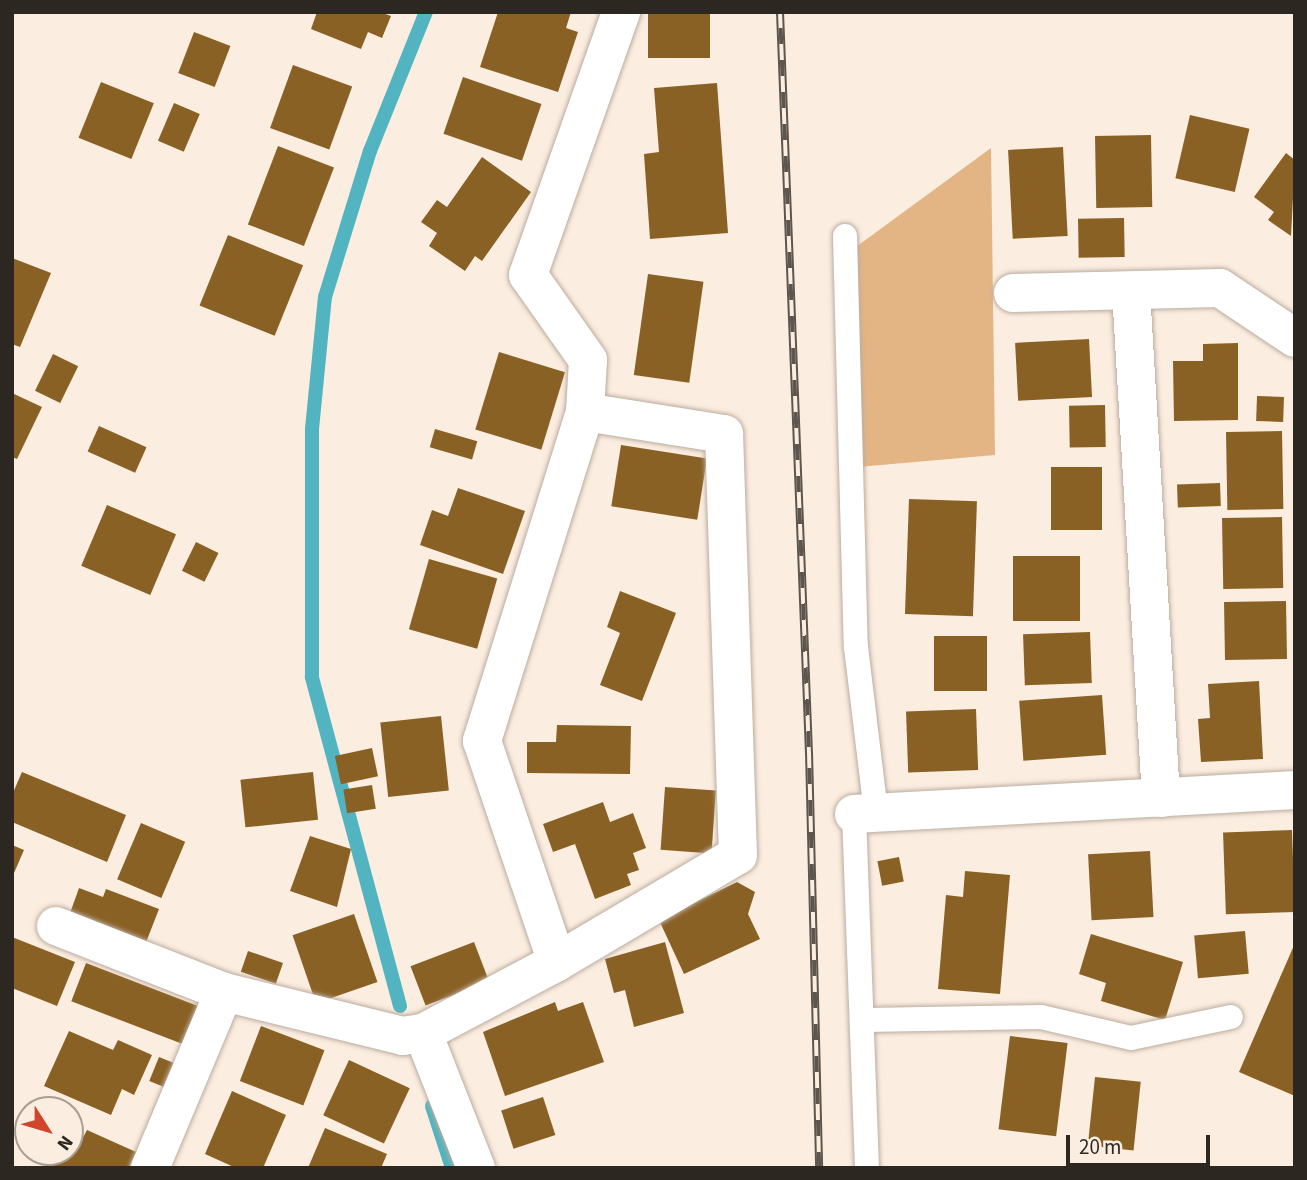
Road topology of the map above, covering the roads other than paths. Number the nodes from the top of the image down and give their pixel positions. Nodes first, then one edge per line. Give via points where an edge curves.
1 (621, 12) edge
2 (845, 236) dead end
3 (1131, 290) junction
4 (1013, 293) dead end
5 (1295, 338) edge
6 (585, 412) junction
7 (1295, 790) edge
8 (1160, 798) junction
9 (865, 813) junction
10 (56, 926) dead end
11 (557, 962) junction
12 (224, 992) junction
13 (1231, 1017) dead end
14 (865, 1020) junction
15 (423, 1033) junction
16 (150, 1168) edge
17 (476, 1168) edge
18 (867, 1168) edge

1 - 6 street via 528,275 588,360
2 - 9 lane
3 - 4 street
3 - 5 street via 1220,288
3 - 8 street
6 - 11 street via 482,741
6 - 11 street via 724,434 738,855
7 - 8 street
8 - 9 street
9 - 14 lane
10 - 12 street
11 - 15 street
12 - 15 street via 402,1036
12 - 16 street
13 - 14 lane via 1131,1038 1041,1017
14 - 18 lane
15 - 17 street

